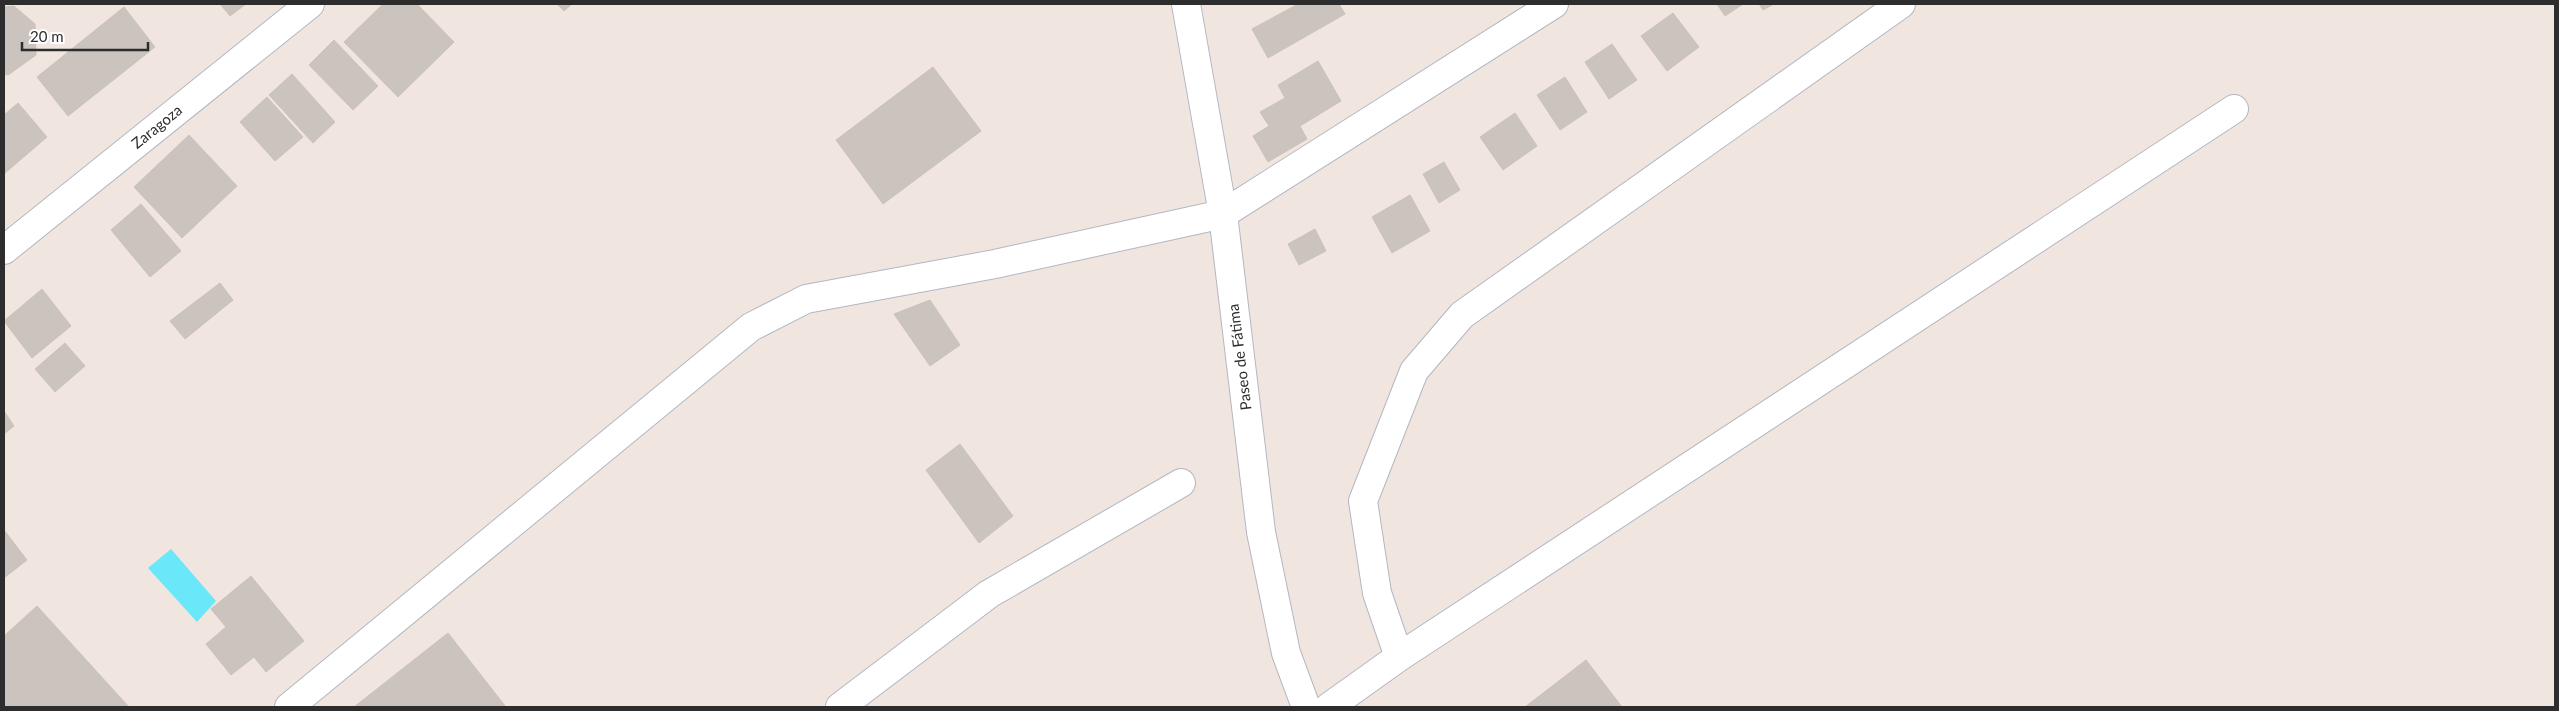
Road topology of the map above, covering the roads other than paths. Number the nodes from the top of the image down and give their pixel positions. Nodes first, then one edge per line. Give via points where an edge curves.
1 (310, 4) edge
2 (1186, 4) edge
3 (1554, 4) edge
4 (1901, 4) edge
5 (2234, 109) dead end
6 (1223, 214) junction
7 (4, 250) edge
8 (1181, 483) dead end
9 (1399, 657) junction
10 (289, 707) edge
11 (840, 707) edge
12 (1306, 707) edge
13 (1329, 707) edge

1 - 7 street, Zaragoza
2 - 6 street, Paseo de Fátima
3 - 6 street
4 - 9 street via 1462,315 1414,371 1363,501 1377,593
5 - 9 street
6 - 10 street via 995,264 806,299 751,327
6 - 12 street, Paseo de Fátima via 1261,532 1286,654
8 - 11 street via 989,594
9 - 13 street

